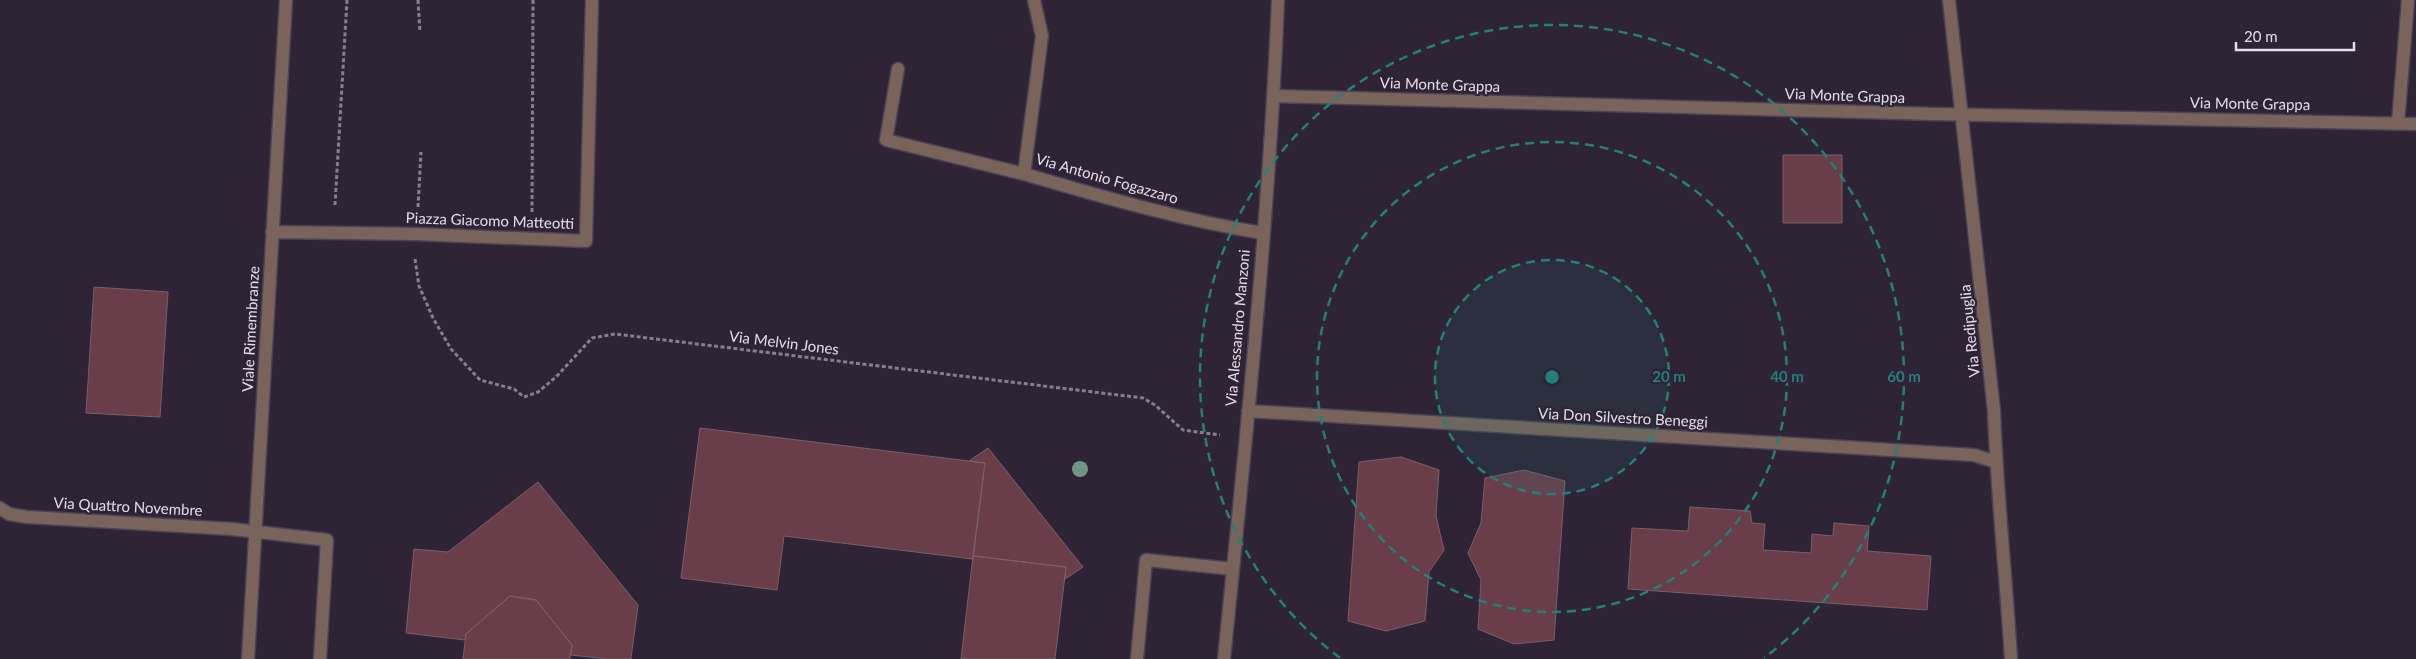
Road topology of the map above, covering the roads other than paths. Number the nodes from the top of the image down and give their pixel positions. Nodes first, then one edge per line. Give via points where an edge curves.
1 (286, 0) edge
2 (592, 0) edge
3 (1034, 0) edge
4 (1278, 0) edge
5 (1949, 0) edge
6 (2408, 0) edge
7 (898, 69) dead end
8 (1274, 96) junction
9 (1962, 115) junction
10 (2398, 123) junction
11 (2416, 124) edge
12 (1024, 174) junction
13 (272, 232) junction
14 (1262, 233) junction
15 (1248, 412) junction
16 (1996, 462) junction
17 (0, 508) edge
18 (256, 531) junction
19 (1233, 569) junction
20 (248, 659) edge
21 (320, 659) edge
22 (1137, 659) edge
23 (1224, 659) edge
24 (2011, 659) edge

1 - 13 street, Viale Rimembranze
2 - 13 street, Piazza Giacomo Matteotti via 586,241
3 - 12 street, Via Antonio Fogazzaro via 1042,36
4 - 8 street, Via Alessandro Manzoni
5 - 9 street, Via Redipuglia
6 - 10 street
7 - 12 street via 886,140
8 - 9 street, Via Monte Grappa
8 - 14 street, Via Alessandro Manzoni
9 - 10 street, Via Monte Grappa
9 - 16 street, Via Redipuglia via 1994,412
10 - 11 street, Via Monte Grappa
12 - 14 street, Via Antonio Fogazzaro via 1149,210
13 - 18 street, Viale Rimembranze
14 - 15 street, Via Alessandro Manzoni
15 - 16 street, Via Don Silvestro Beneggi via 1974,455
15 - 19 street, Via Alessandro Manzoni
16 - 24 street, Via Redipuglia
17 - 18 street, Via Quattro Novembre via 9,514 27,517
18 - 20 street, Viale Rimembranze
18 - 21 street, Via Quattro Novembre via 327,540
19 - 22 street via 1146,560
19 - 23 street, Via Alessandro Manzoni

